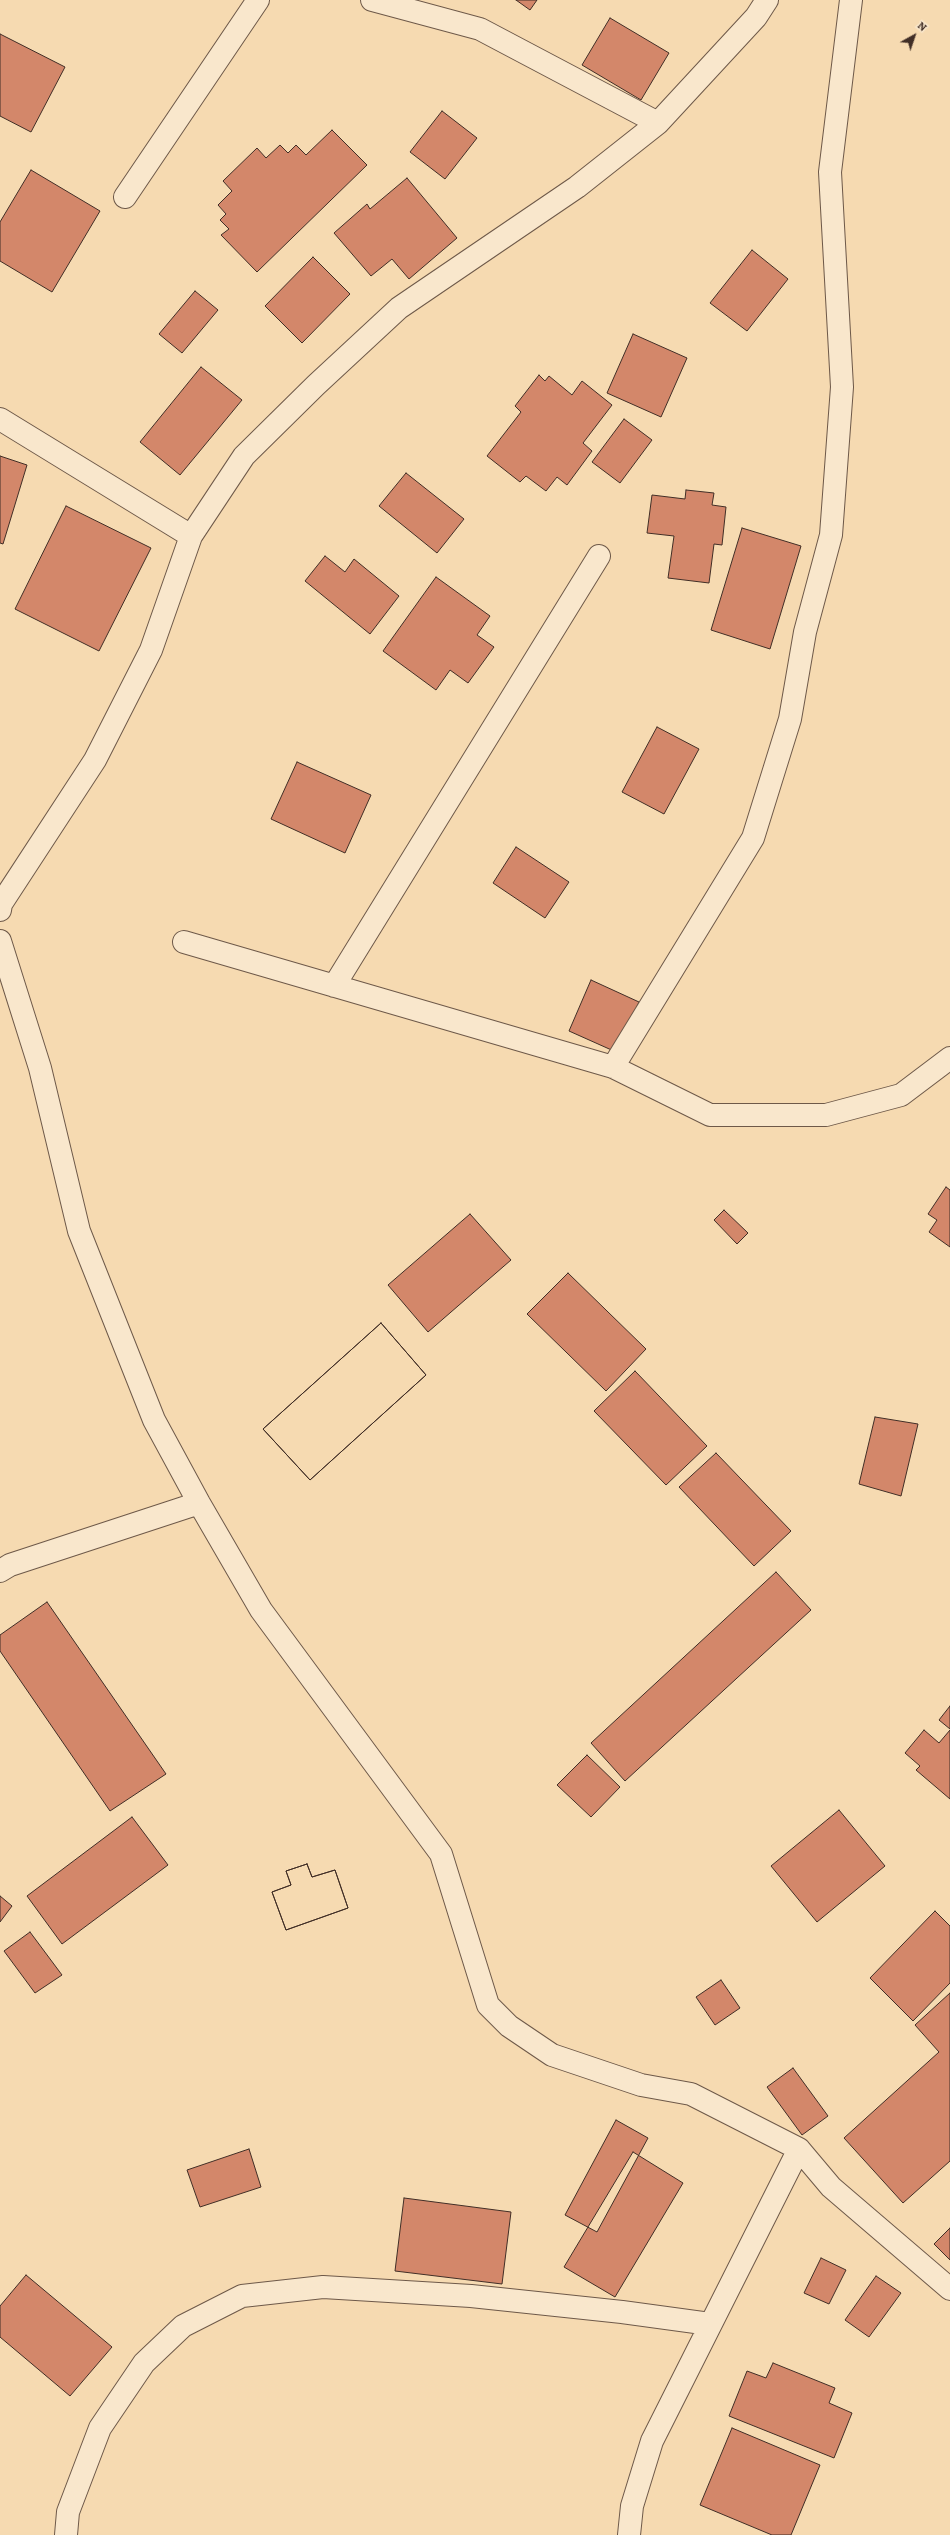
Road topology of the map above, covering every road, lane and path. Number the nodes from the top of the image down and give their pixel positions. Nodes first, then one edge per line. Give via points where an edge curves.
1 (258, 0) edge
2 (372, 0) edge
3 (767, 0) edge
4 (851, 0) edge
5 (658, 123) junction
6 (125, 197) dead end
7 (0, 419) edge
8 (190, 536) junction
9 (599, 556) dead end
10 (0, 910) edge
11 (0, 941) edge
12 (184, 942) dead end
13 (334, 986) junction
14 (950, 1058) edge
15 (613, 1067) junction
16 (198, 1503) junction
17 (0, 1570) edge
18 (799, 2148) junction
19 (950, 2289) edge
20 (710, 2324) junction
21 (66, 2535) edge
22 (629, 2535) edge

1 - 6 street
2 - 5 street via 480,29
3 - 5 street via 756,17
4 - 15 street via 830,172 842,387 831,535 805,632 790,719 753,838
5 - 8 street via 577,187 399,308 244,456
7 - 8 street
8 - 10 street via 151,650 98,753 1,904
9 - 13 street
11 - 16 street via 40,1068 79,1231 154,1420
12 - 13 street
13 - 15 street
14 - 15 street via 901,1095 826,1115 710,1115
16 - 17 street
16 - 18 street via 261,1610 441,1854 488,2005 510,2026 552,2055 641,2085 691,2094
18 - 19 street via 831,2187
18 - 20 street via 762,2227
20 - 21 street via 471,2296 323,2287 242,2296 183,2326 144,2363 100,2428 68,2512
20 - 22 street via 652,2441 632,2506

